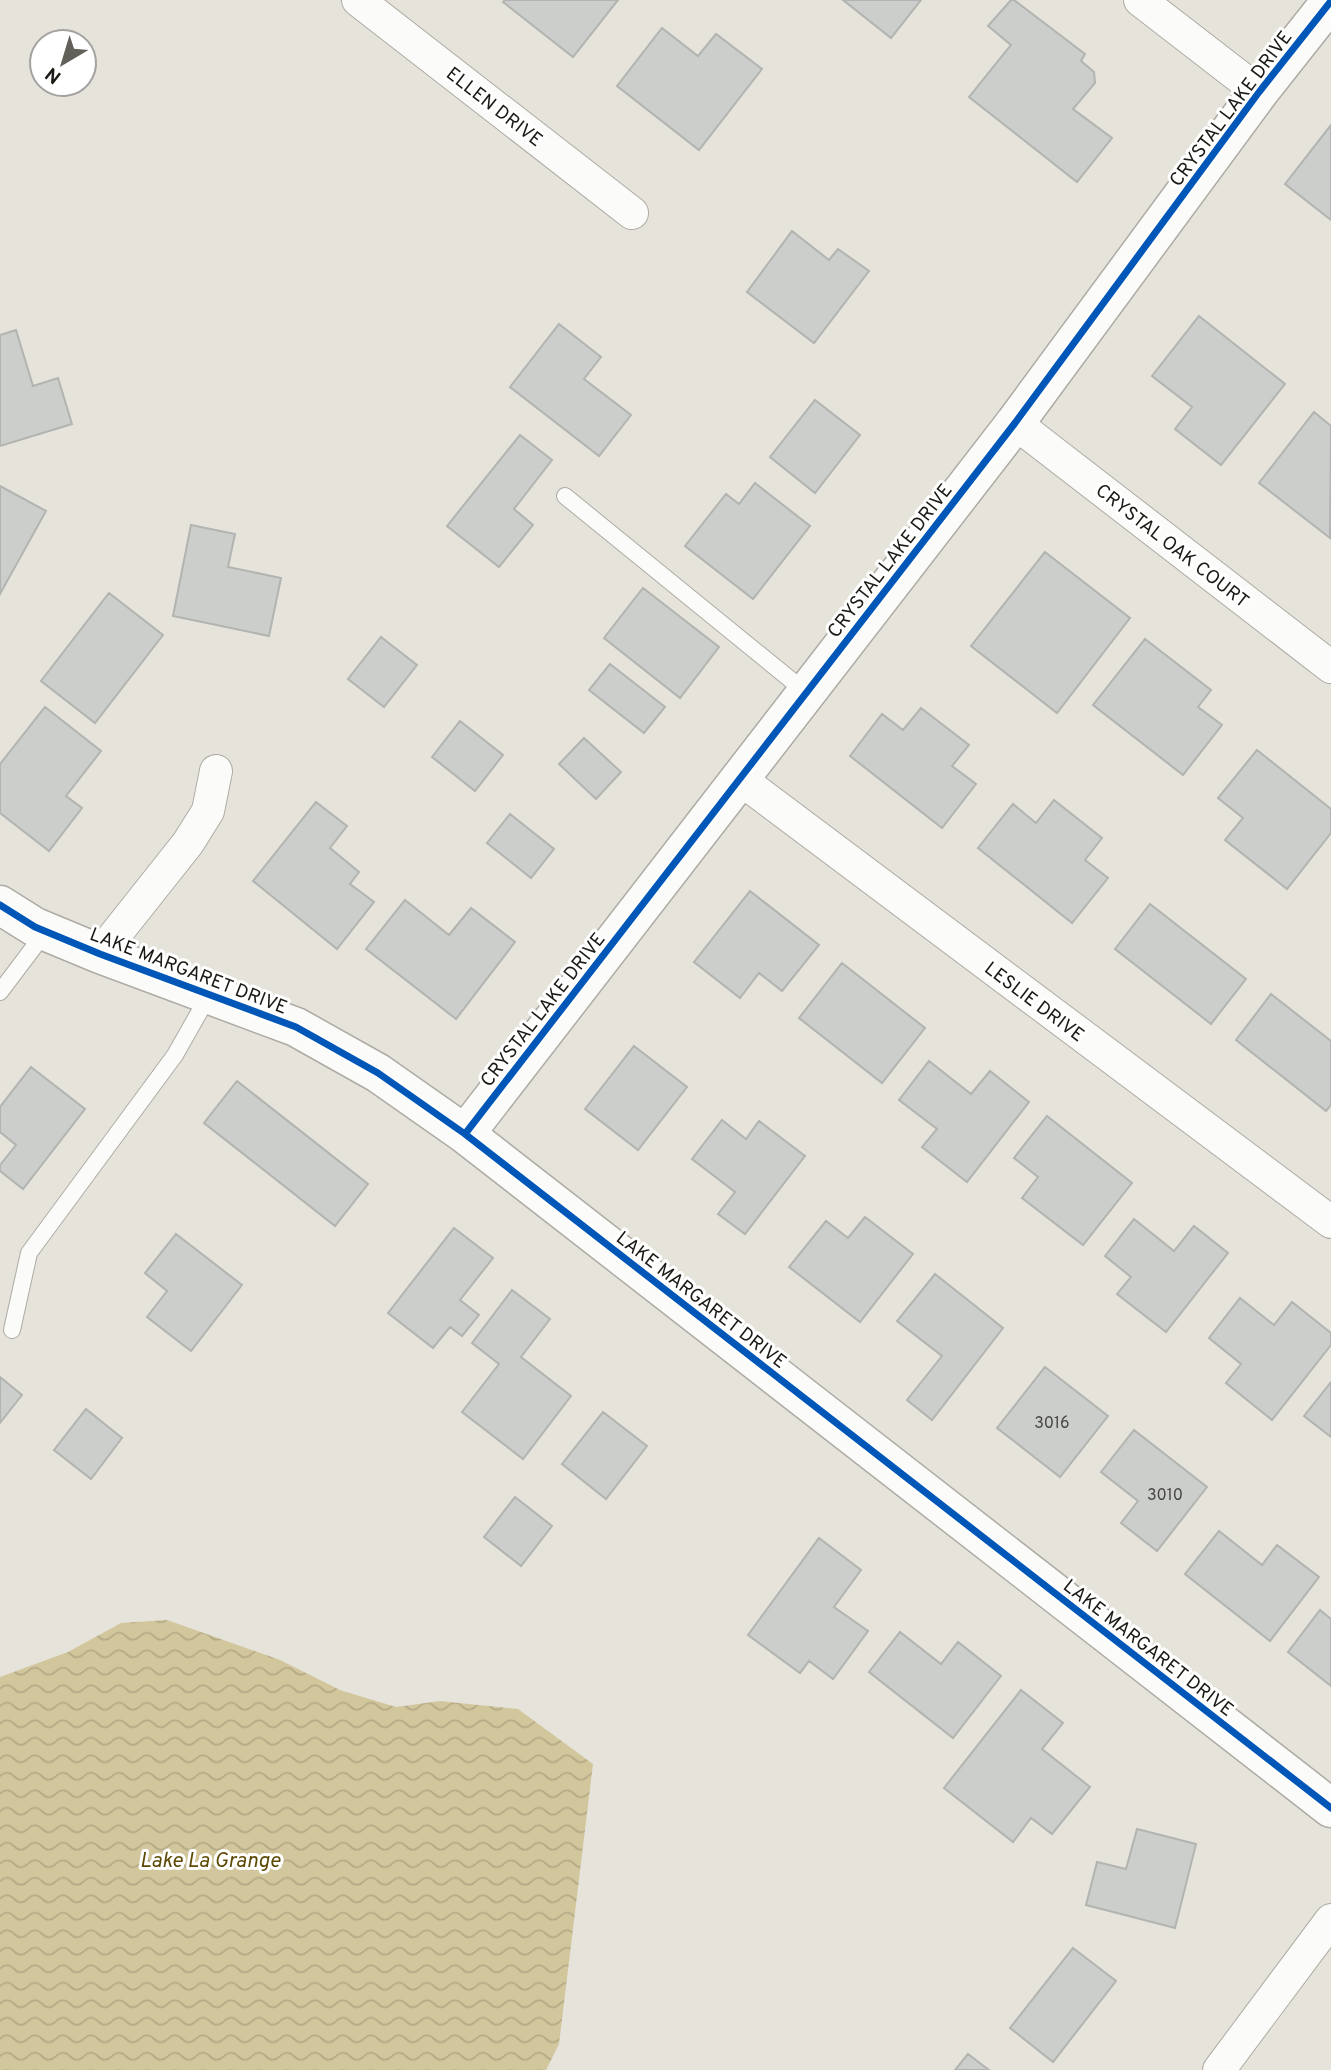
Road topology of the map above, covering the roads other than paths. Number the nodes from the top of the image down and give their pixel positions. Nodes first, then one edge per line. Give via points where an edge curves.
1 (358, 0) edge
2 (1140, 0) edge
3 (1331, 1) edge
4 (1259, 92) junction
5 (632, 213) dead end
6 (1014, 423) junction
7 (565, 496) dead end
8 (1331, 667) edge
9 (807, 693) junction
10 (216, 771) dead end
11 (740, 779) junction
12 (0, 905) edge
13 (46, 931) junction
14 (100, 954) junction
15 (0, 992) edge
16 (209, 995) junction
17 (465, 1134) junction
18 (1331, 1222) edge
19 (12, 1330) dead end
20 (1331, 1808) edge
21 (1331, 1920) edge
22 (1219, 2070) edge

1 - 5 street, ELLEN DRIVE
2 - 4 street
3 - 4 street, CRYSTAL LAKE DRIVE
4 - 6 street, CRYSTAL LAKE DRIVE
6 - 8 street, CRYSTAL OAK COURT
6 - 9 street, CRYSTAL LAKE DRIVE
7 - 9 lane
9 - 11 street, CRYSTAL LAKE DRIVE
10 - 14 street via 208,811 188,843
11 - 17 street, CRYSTAL LAKE DRIVE
11 - 18 street, LESLIE DRIVE
12 - 13 street, LAKE MARGARET DRIVE
13 - 14 street, LAKE MARGARET DRIVE
13 - 15 lane
14 - 16 street, LAKE MARGARET DRIVE
16 - 17 street, LAKE MARGARET DRIVE via 296,1027 378,1073
16 - 19 lane via 175,1055 29,1253
17 - 20 street, LAKE MARGARET DRIVE
21 - 22 street

